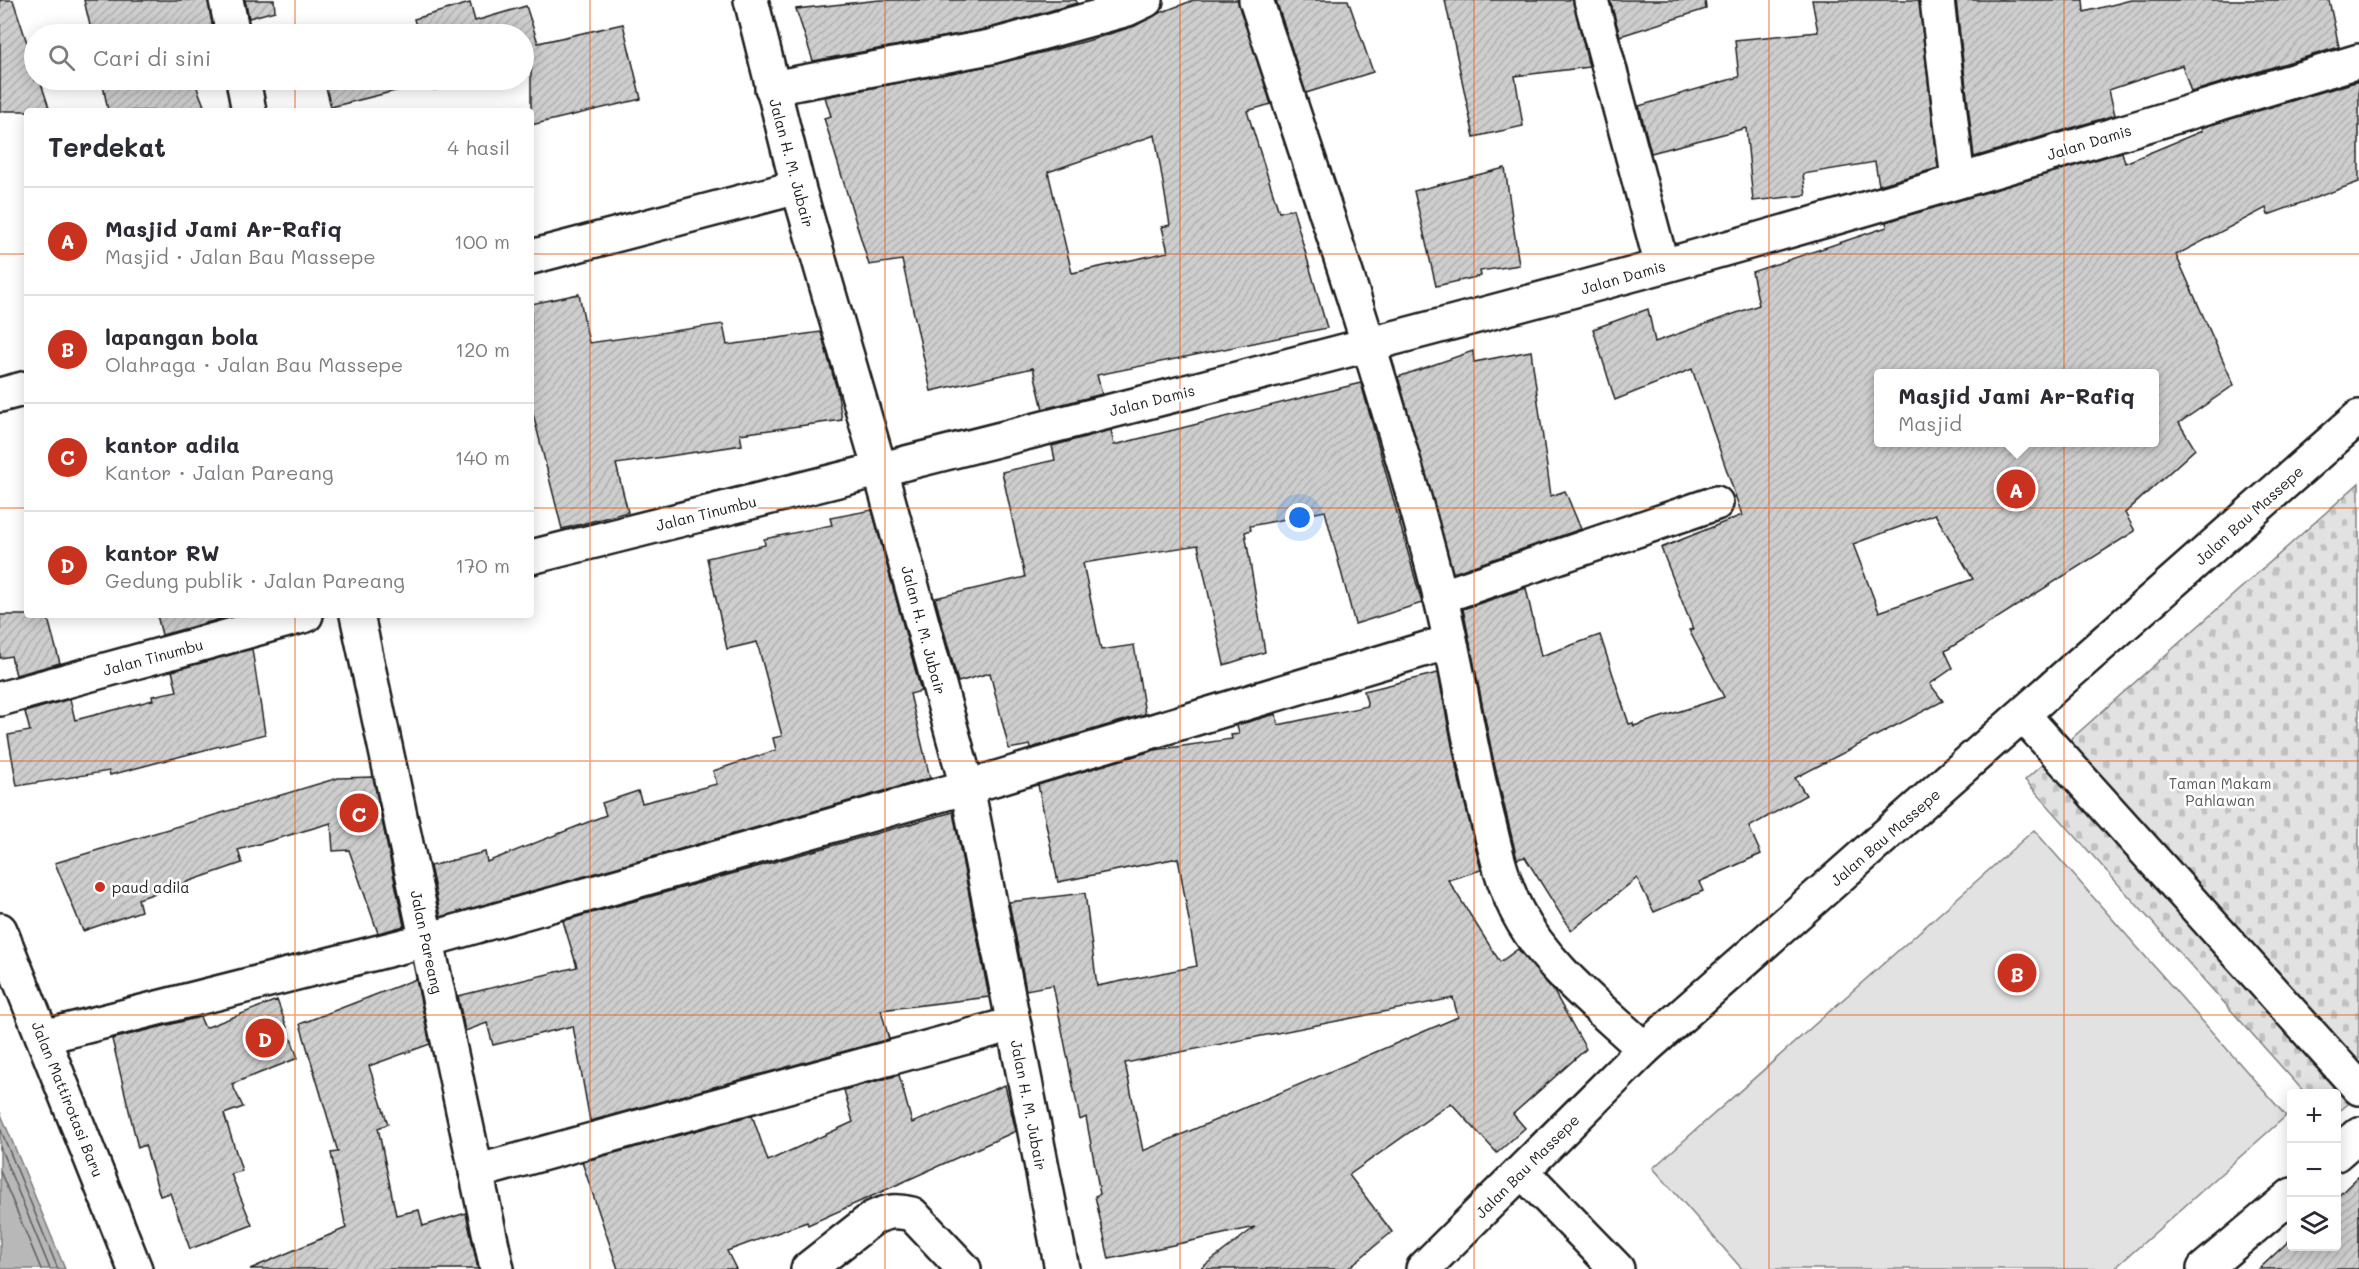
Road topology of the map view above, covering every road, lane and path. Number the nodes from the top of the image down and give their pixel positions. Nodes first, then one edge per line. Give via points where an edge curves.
1 (226, 0) edge
2 (751, 0) edge
3 (1146, 0) edge
4 (1256, 0) edge
5 (1591, 0) edge
6 (1936, 0) edge
7 (231, 24) edge
8 (2359, 61) edge
9 (772, 87) junction
10 (245, 90) edge
11 (248, 108) edge
12 (1958, 181) junction
13 (798, 187) junction
14 (534, 256) edge
15 (1662, 266) junction
16 (1370, 345) junction
17 (24, 389) edge
18 (0, 395) edge
19 (2359, 417) edge
20 (880, 470) junction
21 (1716, 503) dead end
22 (534, 556) edge
23 (1440, 597) junction
24 (295, 618) edge
25 (358, 618) edge
26 (1449, 642) junction
27 (0, 699) edge
28 (2023, 715) junction
29 (967, 788) junction
30 (0, 930) edge
31 (427, 940) junction
32 (1013, 1024) junction
33 (43, 1038) junction
34 (1644, 1048) junction
35 (2359, 1088) edge
36 (2359, 1134) edge
37 (2341, 1150) edge
38 (1522, 1171) junction
39 (476, 1172) junction
40 (2290, 1197) edge
41 (135, 1269) edge
42 (497, 1269) edge
43 (808, 1269) edge
44 (964, 1269) edge
45 (1062, 1269) edge
46 (1423, 1269) edge
47 (1617, 1269) edge
48 (2204, 1269) edge

1 - 7 main road
2 - 9 main road, Jalan H. M. Jubair
3 - 9 main road via 1127,9 990,47
4 - 16 main road
5 - 15 main road
6 - 12 main road
8 - 12 main road, Jalan Damis
9 - 13 main road, Jalan H. M. Jubair
10 - 11 main road
12 - 15 main road, Jalan Damis
13 - 14 main road
13 - 20 main road, Jalan H. M. Jubair
15 - 16 main road, Jalan Damis
16 - 20 main road, Jalan Damis
16 - 23 main road
17 - 18 main road
19 - 28 main road, Jalan Bau Massepe
20 - 22 main road, Jalan Tinumbu
20 - 29 main road, Jalan H. M. Jubair
21 - 23 main road
23 - 26 main road
24 - 27 main road, Jalan Tinumbu
25 - 31 main road, Jalan Pareang
26 - 29 main road
26 - 34 main road via 1505,886 1539,947
28 - 34 main road, Jalan Bau Massepe
28 - 35 main road
29 - 31 main road
29 - 32 main road, Jalan H. M. Jubair
30 - 33 main road, Jalan Mattirotasi Baru
31 - 33 main road
31 - 39 main road, Jalan Pareang
32 - 39 main road
32 - 45 main road, Jalan H. M. Jubair
33 - 41 main road, Jalan Mattirotasi Baru
34 - 38 main road, Jalan Bau Massepe
36 - 37 main road
38 - 46 main road, Jalan Bau Massepe
38 - 47 main road
39 - 42 main road, Jalan Pareang
40 - 48 main road
43 - 44 main road via 873,1218 900,1211 912,1214

